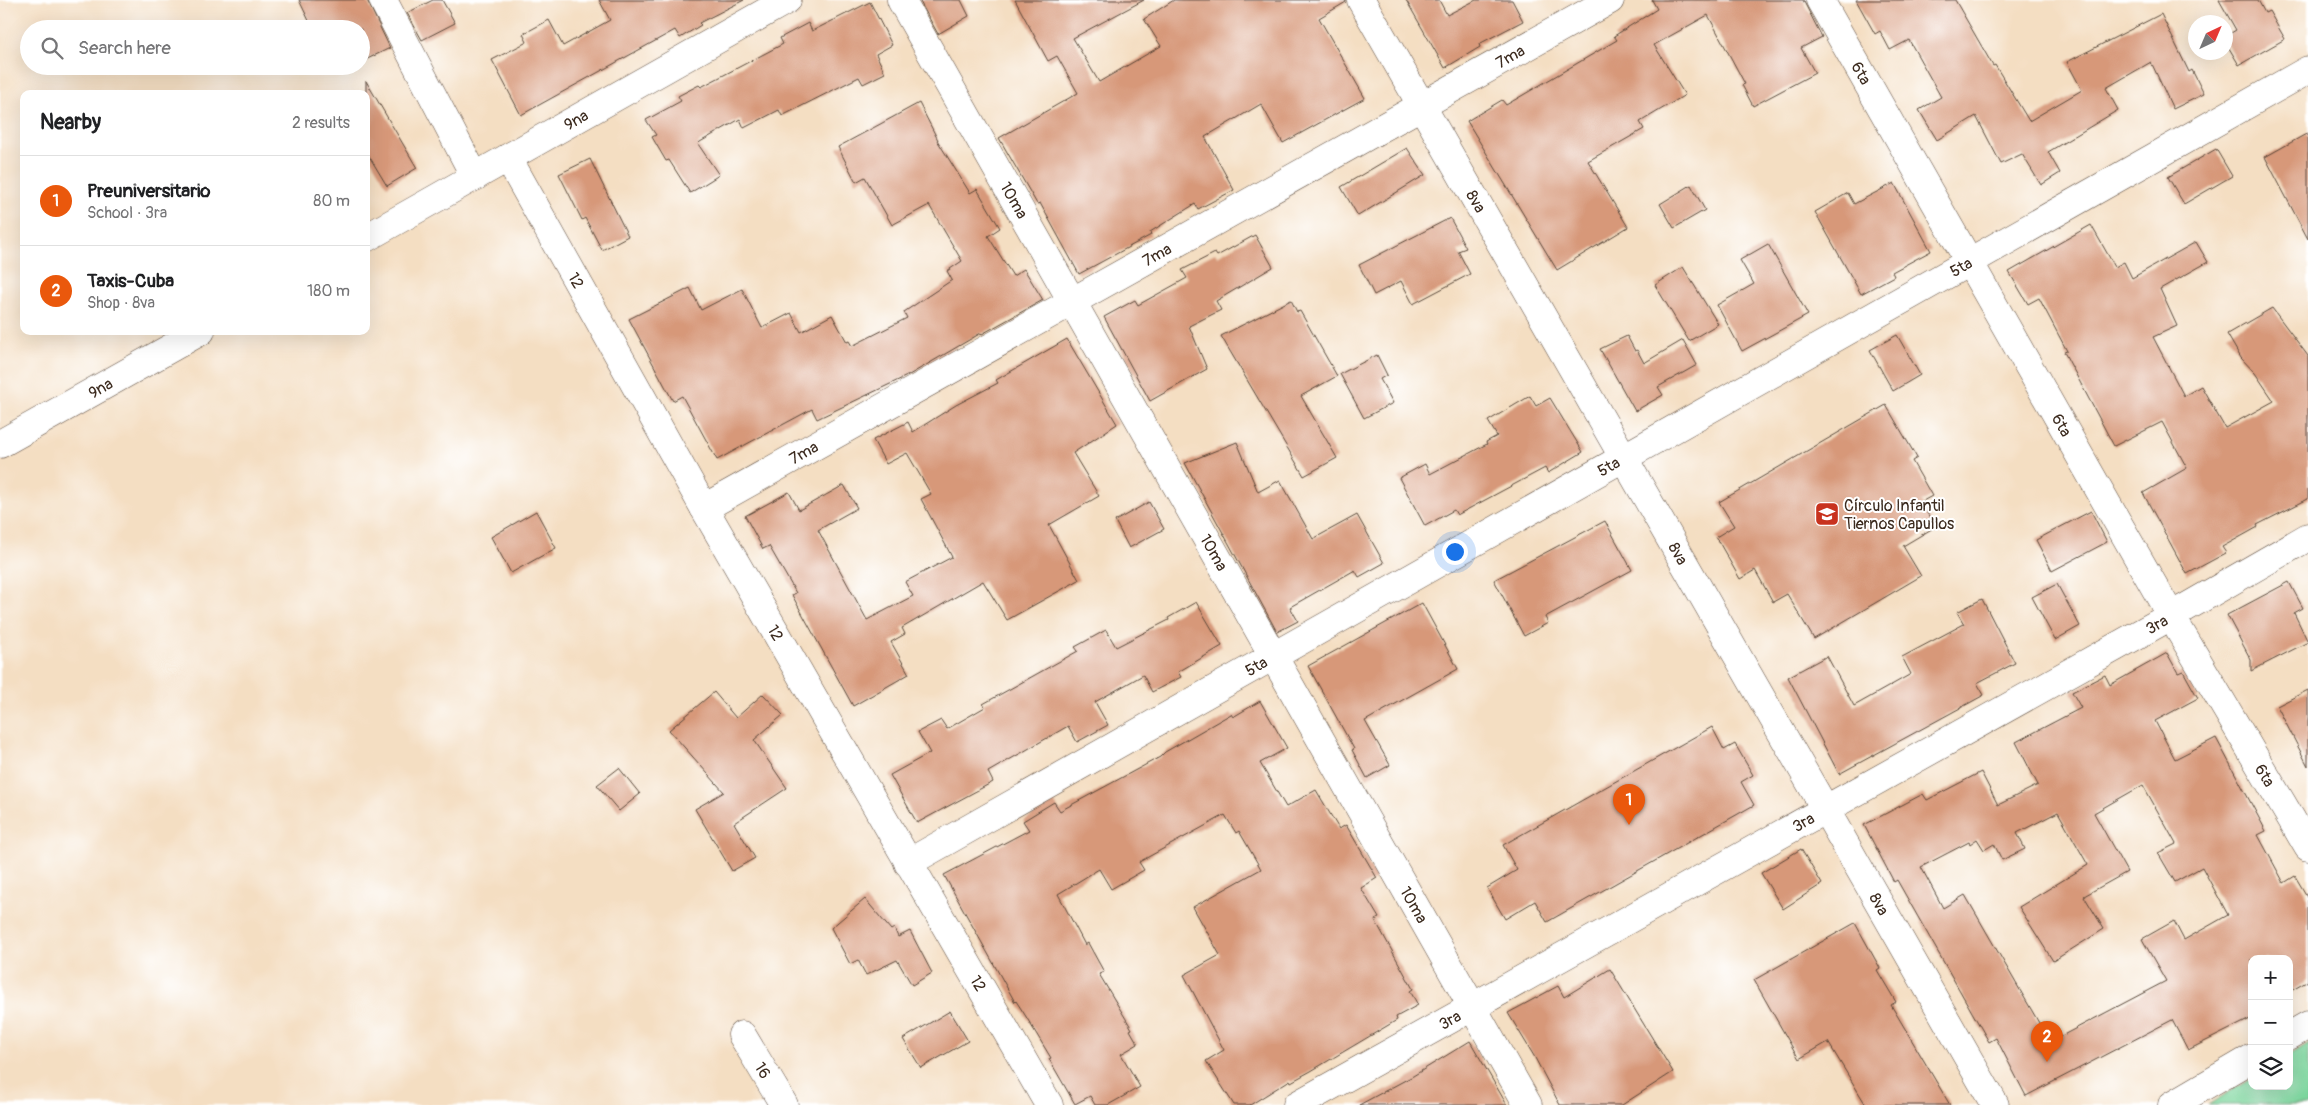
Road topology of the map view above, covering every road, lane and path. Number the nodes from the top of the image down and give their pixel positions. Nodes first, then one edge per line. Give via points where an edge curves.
1 (383, 0) edge
2 (787, 0) edge
3 (902, 0) edge
4 (1361, 0) edge
5 (1610, 0) edge
6 (1820, 0) edge
7 (2308, 70) edge
8 (1422, 105) junction
9 (508, 158) junction
10 (475, 177) junction
11 (370, 236) edge
12 (1969, 262) junction
13 (1073, 301) junction
14 (194, 335) edge
15 (0, 444) edge
16 (1624, 456) junction
17 (704, 508) junction
18 (2308, 537) edge
19 (2171, 616) junction
20 (1273, 656) junction
21 (1824, 809) junction
22 (2308, 847) edge
23 (908, 863) junction
24 (1472, 1007) junction
25 (2308, 1026) edge
26 (2293, 1034) edge
27 (742, 1035) dead end
28 (2248, 1060) edge
29 (784, 1105) edge
30 (1049, 1105) edge
31 (1297, 1105) edge
32 (1528, 1105) edge
33 (1995, 1105) edge
34 (2172, 1105) edge

1 - 10 street
2 - 9 street, 9na
3 - 13 street, 10ma
4 - 8 street, 8va
5 - 8 street, 7ma
6 - 12 street, 6ta
7 - 12 street, 5ta
8 - 13 street, 7ma
8 - 16 street, 8va
9 - 10 street, 9na
9 - 17 street, 12
10 - 11 street, 9na
12 - 16 street, 5ta
12 - 19 street, 6ta
13 - 17 street, 7ma
13 - 20 street, 10ma
14 - 15 street, 9na
16 - 20 street, 5ta
16 - 21 street, 8va
17 - 23 street, 12
18 - 19 street, 3ra
19 - 21 street, 3ra
19 - 22 street, 6ta
20 - 23 street, 5ta
20 - 24 street, 10ma
21 - 24 street, 3ra
21 - 33 street, 8va
23 - 30 street, 12
24 - 31 street, 3ra
24 - 32 street, 10ma
25 - 26 street
27 - 29 street, 16
28 - 34 street

